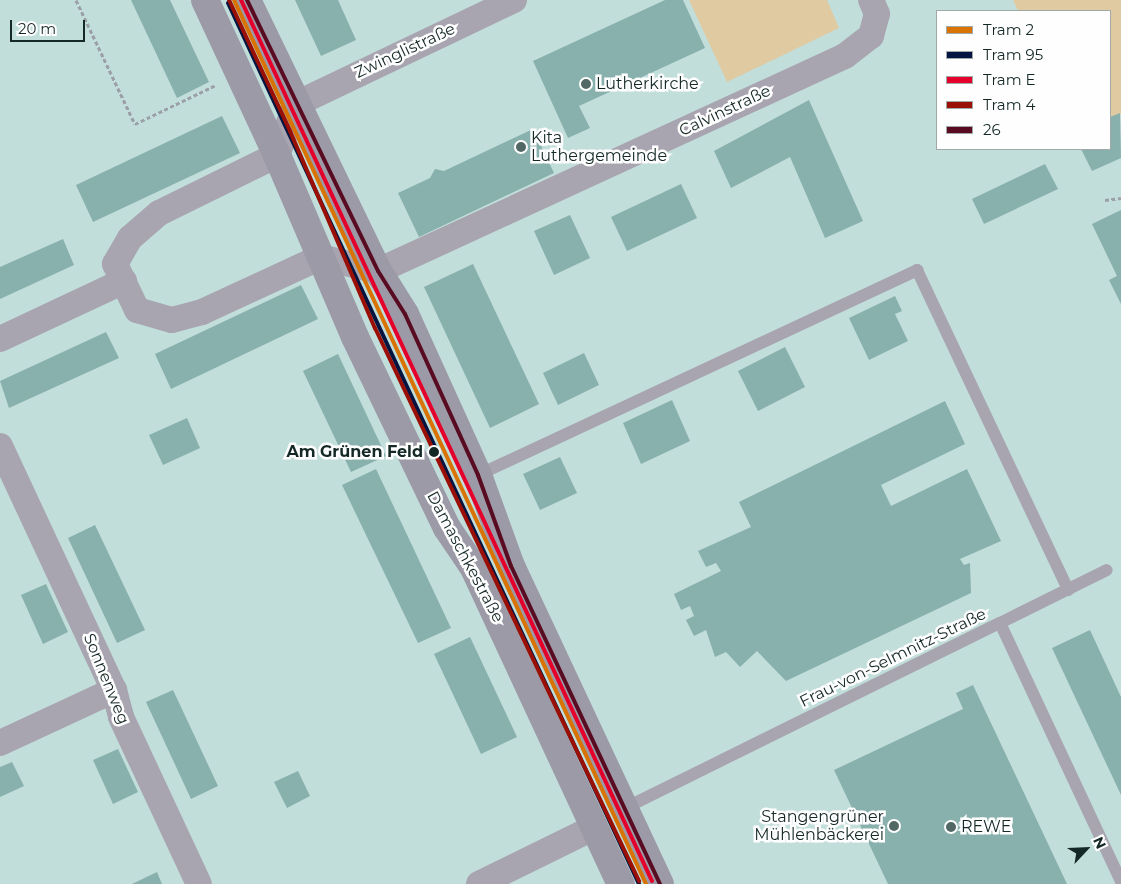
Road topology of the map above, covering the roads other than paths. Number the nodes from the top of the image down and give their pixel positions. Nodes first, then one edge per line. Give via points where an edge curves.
1 (205, 0) edge
2 (247, 0) edge
3 (514, 0) edge
4 (871, 0) edge
5 (296, 104) junction
6 (277, 155) junction
7 (321, 257) junction
8 (378, 271) junction
9 (124, 281) junction
10 (0, 339) edge
11 (0, 446) edge
12 (478, 475) junction
13 (1107, 570) dead end
14 (1068, 590) junction
15 (1000, 623) junction
16 (114, 690) junction
17 (0, 743) edge
18 (625, 808) junction
19 (595, 827) junction
20 (1121, 881) edge
21 (199, 884) edge
22 (479, 884) edge
23 (621, 884) edge
24 (660, 884) edge

1 - 6 street, Damaschkestraße
2 - 5 street
3 - 5 street, Zwinglistraße
4 - 8 street, Calvinstraße via 877,14 871,36 845,56
5 - 6 street
5 - 8 street
6 - 7 street, Damaschkestraße
6 - 9 street via 159,213 130,238 115,264
7 - 8 street
7 - 9 street via 202,312 172,320 138,310
7 - 19 street, Damaschkestraße via 354,337 447,528 474,568
8 - 12 street via 405,314
9 - 10 street
11 - 16 street, Sonnenweg
12 - 14 lane via 916,270
12 - 18 street via 511,566
13 - 14 lane
14 - 15 lane
15 - 18 lane, Frau-von-Selmnitz-Straße
15 - 20 lane, Frau-von-Selmnitz-Straße
16 - 17 street
16 - 21 street, Sonnenweg via 121,717
18 - 19 street
18 - 24 street
19 - 22 street
19 - 23 street, Damaschkestraße

